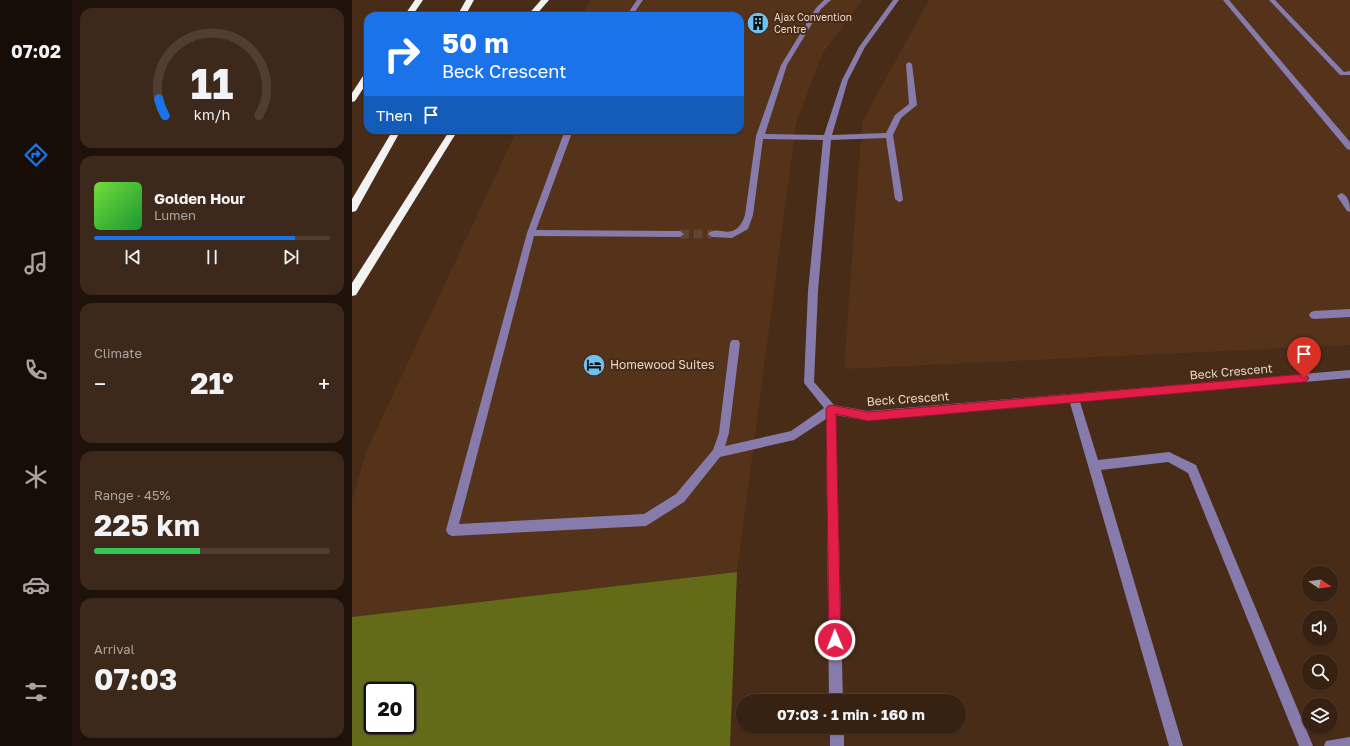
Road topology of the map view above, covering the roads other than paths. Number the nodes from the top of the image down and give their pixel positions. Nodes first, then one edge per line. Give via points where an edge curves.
1 (418, 0) edge
2 (470, 0) edge
3 (544, 0) edge
4 (640, 0) edge
5 (828, 0) edge
6 (896, 0) edge
7 (1226, 0) edge
8 (1272, 0) edge
9 (410, 12) edge
10 (463, 12) edge
11 (534, 12) edge
12 (632, 12) edge
13 (909, 64) dead end
14 (1350, 73) edge
15 (364, 81) edge
16 (352, 99) edge
17 (395, 134) edge
18 (451, 134) edge
19 (568, 134) edge
20 (889, 135) junction
21 (760, 136) junction
22 (827, 138) junction
23 (1350, 147) edge
24 (1341, 196) dead end
25 (899, 199) dead end
26 (352, 208) edge
27 (1350, 209) edge
28 (531, 233) junction
29 (680, 234) tunnel mouth
30 (712, 234) tunnel mouth
31 (352, 292) edge
32 (1350, 313) edge
33 (1314, 315) dead end
34 (735, 343) dead end
35 (1350, 374) edge
36 (1074, 398) junction
37 (831, 409) junction
38 (717, 453) junction
39 (1094, 466) junction
40 (836, 694) edge
41 (837, 734) edge
42 (1350, 744) edge
43 (837, 746) edge
44 (1176, 746) edge
45 (1306, 746) edge
46 (1332, 746) edge

1 - 9 highway
2 - 10 highway
3 - 11 highway
4 - 12 street
5 - 21 street via 819,8 784,64
6 - 22 street via 862,47 845,80
7 - 23 street
8 - 14 street via 1342,74
13 - 20 street via 913,104 898,117
15 - 16 highway
17 - 26 highway
18 - 31 highway
19 - 28 street
20 - 22 street
20 - 25 street
21 - 22 street
21 - 30 street via 745,227 732,235
22 - 37 street via 813,292 809,383
24 - 27 street
28 - 29 street
28 - 38 street via 452,530 646,520 680,498
32 - 33 street
34 - 38 street via 724,433
35 - 36 street, Beck Crescent
36 - 37 street, Beck Crescent via 868,416
36 - 39 street
37 - 38 street via 794,435
37 - 40 street
39 - 44 street
39 - 45 street via 1169,457 1192,469
41 - 43 street
42 - 46 street

